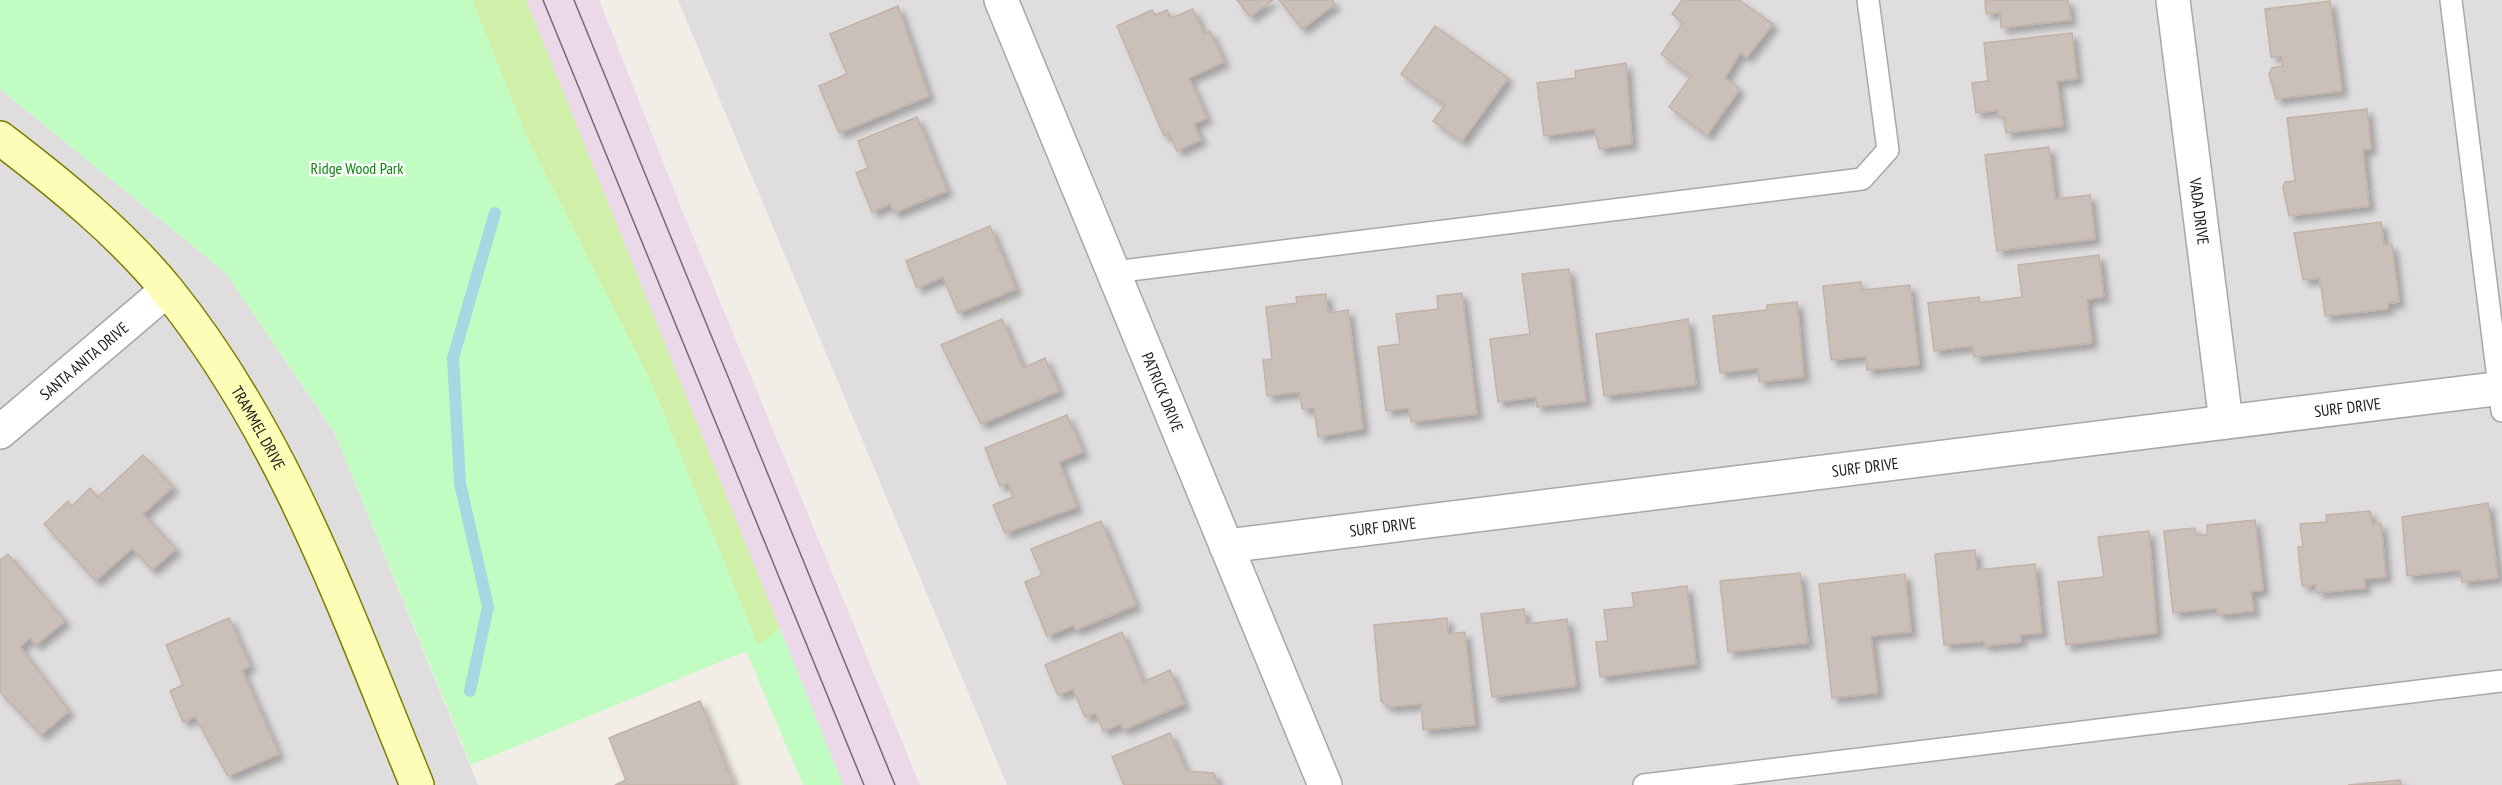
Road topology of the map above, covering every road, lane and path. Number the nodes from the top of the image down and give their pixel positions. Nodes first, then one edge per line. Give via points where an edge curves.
1 (1001, 0) edge
2 (1868, 0) edge
3 (2173, 0) edge
4 (2451, 0) edge
5 (0, 138) edge
6 (1114, 272) junction
7 (167, 290) junction
8 (2501, 396) edge
9 (2226, 422) junction
10 (0, 432) edge
11 (1226, 546) junction
12 (2502, 681) edge
13 (417, 785) edge
14 (1325, 785) edge
15 (1644, 785) edge

1 - 6 street, PATRICK DRIVE
2 - 6 lane via 1888,150 1862,179
3 - 9 street, VADA DRIVE
4 - 8 lane
5 - 7 street, TRAMMEL DRIVE via 115,236
6 - 11 street, PATRICK DRIVE
7 - 10 street, SANTA ANITA DRIVE
7 - 13 street, TRAMMEL DRIVE via 228,373 284,472
8 - 9 street, SURF DRIVE
9 - 11 street, SURF DRIVE
11 - 14 street, PATRICK DRIVE
12 - 15 lane

